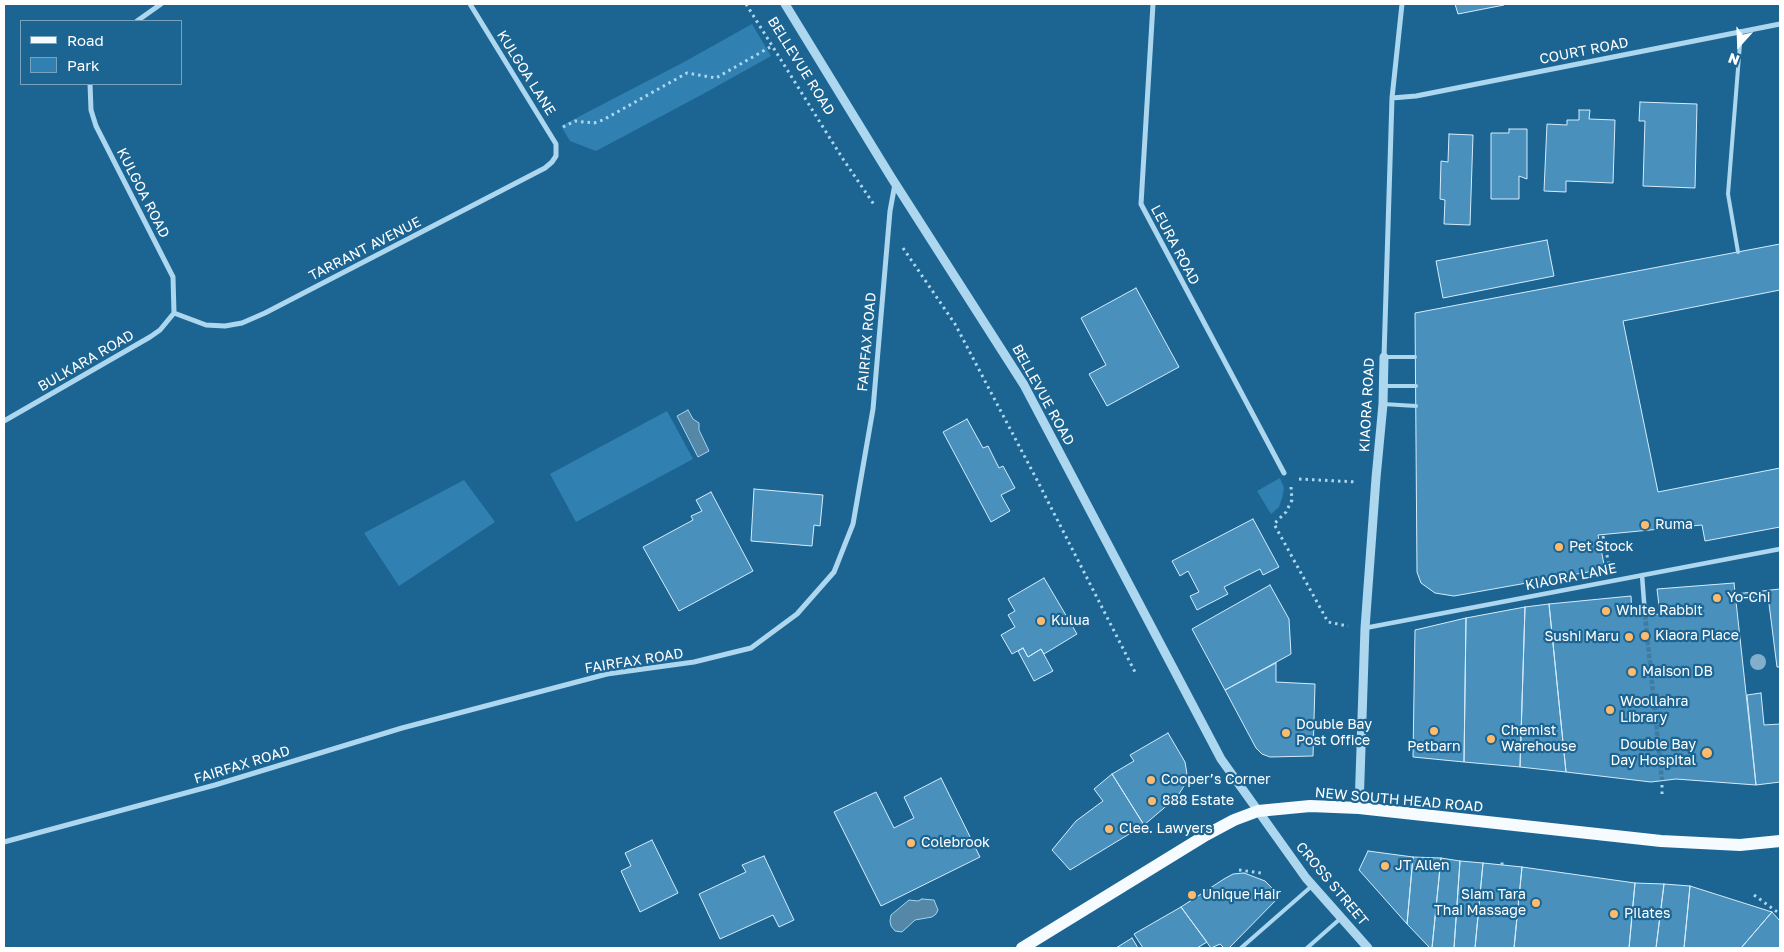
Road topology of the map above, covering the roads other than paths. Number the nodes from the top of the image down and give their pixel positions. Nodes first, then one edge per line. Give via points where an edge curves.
1 (161, 4) edge
2 (470, 4) edge
3 (785, 4) edge
4 (1153, 4) edge
5 (1402, 4) edge
6 (139, 20) edge
7 (1780, 24) edge
8 (1740, 31) junction
9 (90, 85) edge
10 (1392, 98) junction
11 (556, 156) joint
12 (895, 184) junction
13 (1738, 252) dead end
14 (174, 313) junction
15 (1384, 357) junction
16 (1416, 357) dead end
17 (1383, 386) junction
18 (1416, 386) dead end
19 (1382, 404) junction
20 (1416, 406) dead end
21 (4, 421) edge
22 (1284, 473) road end
23 (1780, 549) edge
24 (1642, 575) junction
25 (1645, 615) tunnel mouth
26 (1365, 628) junction
27 (1359, 808) junction
28 (1258, 811) junction
29 (1780, 841) edge
30 (4, 842) edge
31 (1313, 885) junction
32 (1342, 918) junction
33 (1022, 948) edge
34 (1241, 948) edge
35 (1308, 948) edge
36 (1368, 948) edge

1 - 6 street
2 - 11 street, KULGOA LANE via 556,144
3 - 12 street, BELLEVUE ROAD
4 - 22 street, LEURA ROAD via 1140,204
5 - 10 street, KIAORA ROAD
7 - 8 street, COURT ROAD
8 - 10 street, COURT ROAD via 1416,96
8 - 13 lane via 1728,194
9 - 14 street, KULGOA ROAD via 91,110 96,126 173,277
10 - 15 street, KIAORA ROAD
11 - 14 street, TARRANT AVENUE via 545,168 242,323 206,325
12 - 28 street, BELLEVUE ROAD via 1024,385 1222,759
12 - 30 street, FAIRFAX ROAD via 888,226 873,409 853,524 834,572 797,614 750,648 694,662 607,674 402,728 205,788
14 - 21 street, BULKARA ROAD via 150,337
15 - 16 lane
15 - 17 street, KIAORA ROAD
17 - 18 lane
17 - 19 street, KIAORA ROAD
19 - 20 lane
19 - 26 street, KIAORA ROAD
23 - 24 street, KIAORA LANE
24 - 25 street
24 - 26 street, KIAORA LANE
26 - 27 street, KIAORA ROAD
27 - 28 main road, NEW SOUTH HEAD ROAD via 1310,806
27 - 29 main road, NEW SOUTH HEAD ROAD via 1661,841 1740,845
28 - 31 street, CROSS STREET
28 - 33 main road, NEW SOUTH HEAD ROAD via 1206,835
31 - 32 street, CROSS STREET
31 - 34 lane
32 - 35 lane
32 - 36 street, CROSS STREET

